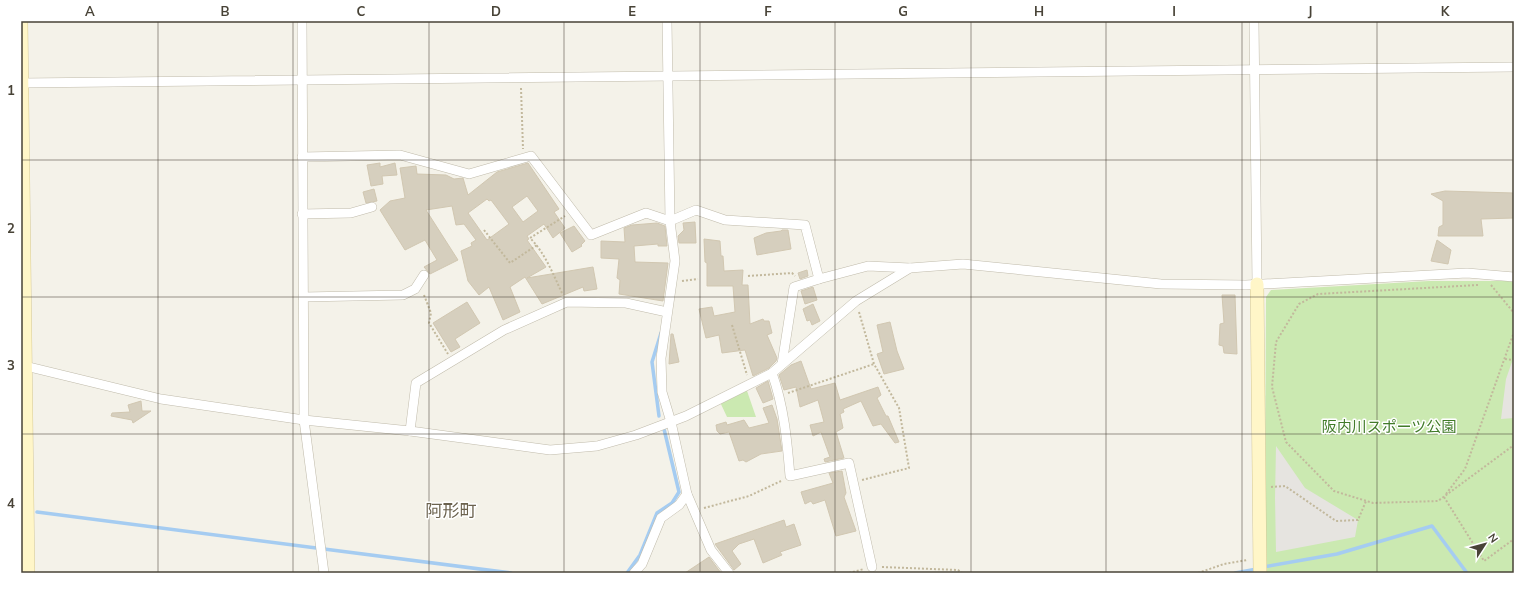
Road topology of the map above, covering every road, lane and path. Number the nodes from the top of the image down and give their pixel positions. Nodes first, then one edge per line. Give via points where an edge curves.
1 (21, 21) edge
2 (302, 21) edge
3 (667, 21) edge
4 (1254, 21) edge
5 (1514, 67) edge
6 (1255, 70) junction
7 (667, 76) junction
8 (520, 78) junction
9 (303, 81) junction
10 (22, 83) edge
11 (302, 157) junction
12 (523, 159) junction
13 (372, 207) dead end
14 (573, 211) junction
15 (302, 214) junction
16 (670, 221) junction
17 (484, 230) dead end
18 (537, 245) junction
19 (910, 268) junction
20 (424, 275) dead end
21 (748, 276) dead end
22 (1514, 276) edge
23 (698, 279) dead end
24 (819, 279) junction
25 (673, 282) junction
26 (419, 283) junction
27 (1257, 284) junction
28 (1490, 284) dead end
29 (1484, 285) dead end
30 (794, 287) junction
31 (303, 297) junction
32 (856, 301) junction
33 (567, 302) junction
34 (667, 312) junction
35 (1514, 313) edge
36 (732, 325) dead end
37 (1514, 332) edge
38 (1505, 359) junction
39 (1514, 360) edge
40 (453, 362) junction
41 (782, 364) junction
42 (874, 364) junction
43 (23, 366) edge
44 (772, 373) junction
45 (748, 384) junction
46 (780, 396) junction
47 (304, 420) junction
48 (671, 422) junction
49 (410, 431) junction
50 (1514, 445) edge
51 (790, 476) junction
52 (852, 483) junction
53 (1258, 489) junction
54 (687, 494) junction
55 (1444, 497) junction
56 (1366, 501) junction
57 (694, 510) junction
58 (1514, 539) edge
59 (1259, 566) edge
60 (872, 567) junction
61 (28, 573) edge
62 (324, 573) edge
63 (634, 573) edge
64 (729, 573) edge
65 (849, 573) edge
66 (962, 573) edge
67 (1198, 573) edge

1 - 10 main road
2 - 9 street
3 - 7 street
4 - 6 street
5 - 6 street
6 - 7 street
6 - 27 street
7 - 8 street
7 - 16 street
8 - 9 street
8 - 12 path
9 - 10 street
9 - 11 street
10 - 43 main road
11 - 12 street via 400,155 469,174
11 - 15 street
12 - 14 street via 531,156
13 - 15 street via 351,213
14 - 16 street via 591,235 646,213
14 - 18 path via 530,238
15 - 31 street
16 - 24 street via 696,210 725,220 805,225
16 - 25 street via 675,261
17 - 18 path via 510,263
18 - 33 path
19 - 24 street via 868,266
19 - 27 street via 963,264 1161,284
19 - 32 street
20 - 26 street
21 - 30 path via 792,273 796,280
22 - 27 street via 1467,273
23 - 25 path
24 - 30 street
25 - 34 street
26 - 31 street via 415,289 403,295
26 - 40 path via 431,313 429,323
27 - 53 main road
28 - 35 path
29 - 56 path via 1318,294 1299,304 1276,342 1272,387 1286,442 1334,492
30 - 41 street
31 - 47 street
32 - 41 street
32 - 42 path
33 - 34 street via 626,303
33 - 40 street via 504,330
34 - 48 street via 661,358 662,385
36 - 45 path
37 - 38 path
38 - 39 path
38 - 55 path via 1465,469
40 - 49 street via 416,384
41 - 44 street
42 - 46 path
42 - 52 path via 899,408 909,468
43 - 47 street via 161,399
43 - 61 main road
44 - 45 street
44 - 46 street
45 - 48 street
46 - 51 street
47 - 49 street
47 - 62 street
48 - 49 street via 596,446 550,450
48 - 54 street
50 - 55 path
51 - 52 street via 849,463
51 - 57 path via 749,496
52 - 60 street
53 - 56 path via 1285,486 1336,521 1358,520
53 - 59 main road
54 - 57 street
54 - 63 street via 679,505 662,518 642,564
55 - 56 path via 1438,501
55 - 58 path via 1484,561
57 - 64 street via 711,550
59 - 67 path via 1224,564
60 - 65 path
60 - 66 path via 958,570

